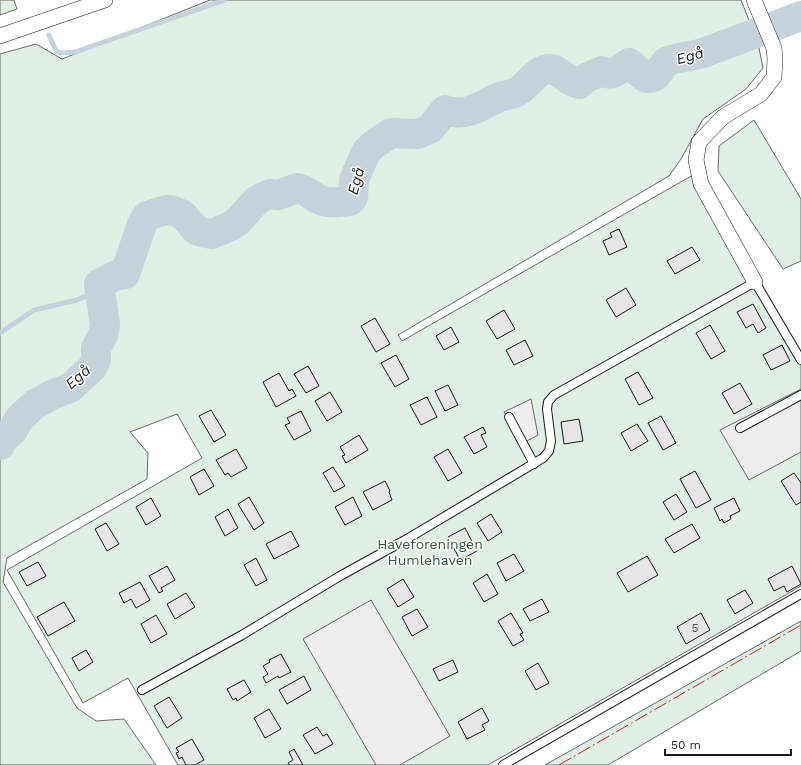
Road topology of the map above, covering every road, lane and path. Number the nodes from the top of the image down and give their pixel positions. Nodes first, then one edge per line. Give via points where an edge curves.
1 (105, 0) edge
2 (754, 0) edge
3 (0, 36) edge
4 (755, 282) junction
5 (801, 360) edge
6 (801, 395) edge
7 (510, 417) dead end
8 (740, 428) dead end
9 (534, 464) junction
10 (801, 594) edge
11 (142, 690) dead end
12 (503, 765) edge

1 - 3 street
2 - 4 street via 774,48 774,77 761,94 723,117 699,142 696,160 701,184
4 - 5 lane
4 - 9 lane via 554,395 548,402 547,409 551,441 549,451
6 - 8 lane
7 - 9 lane
9 - 11 lane via 242,635
10 - 12 lane

